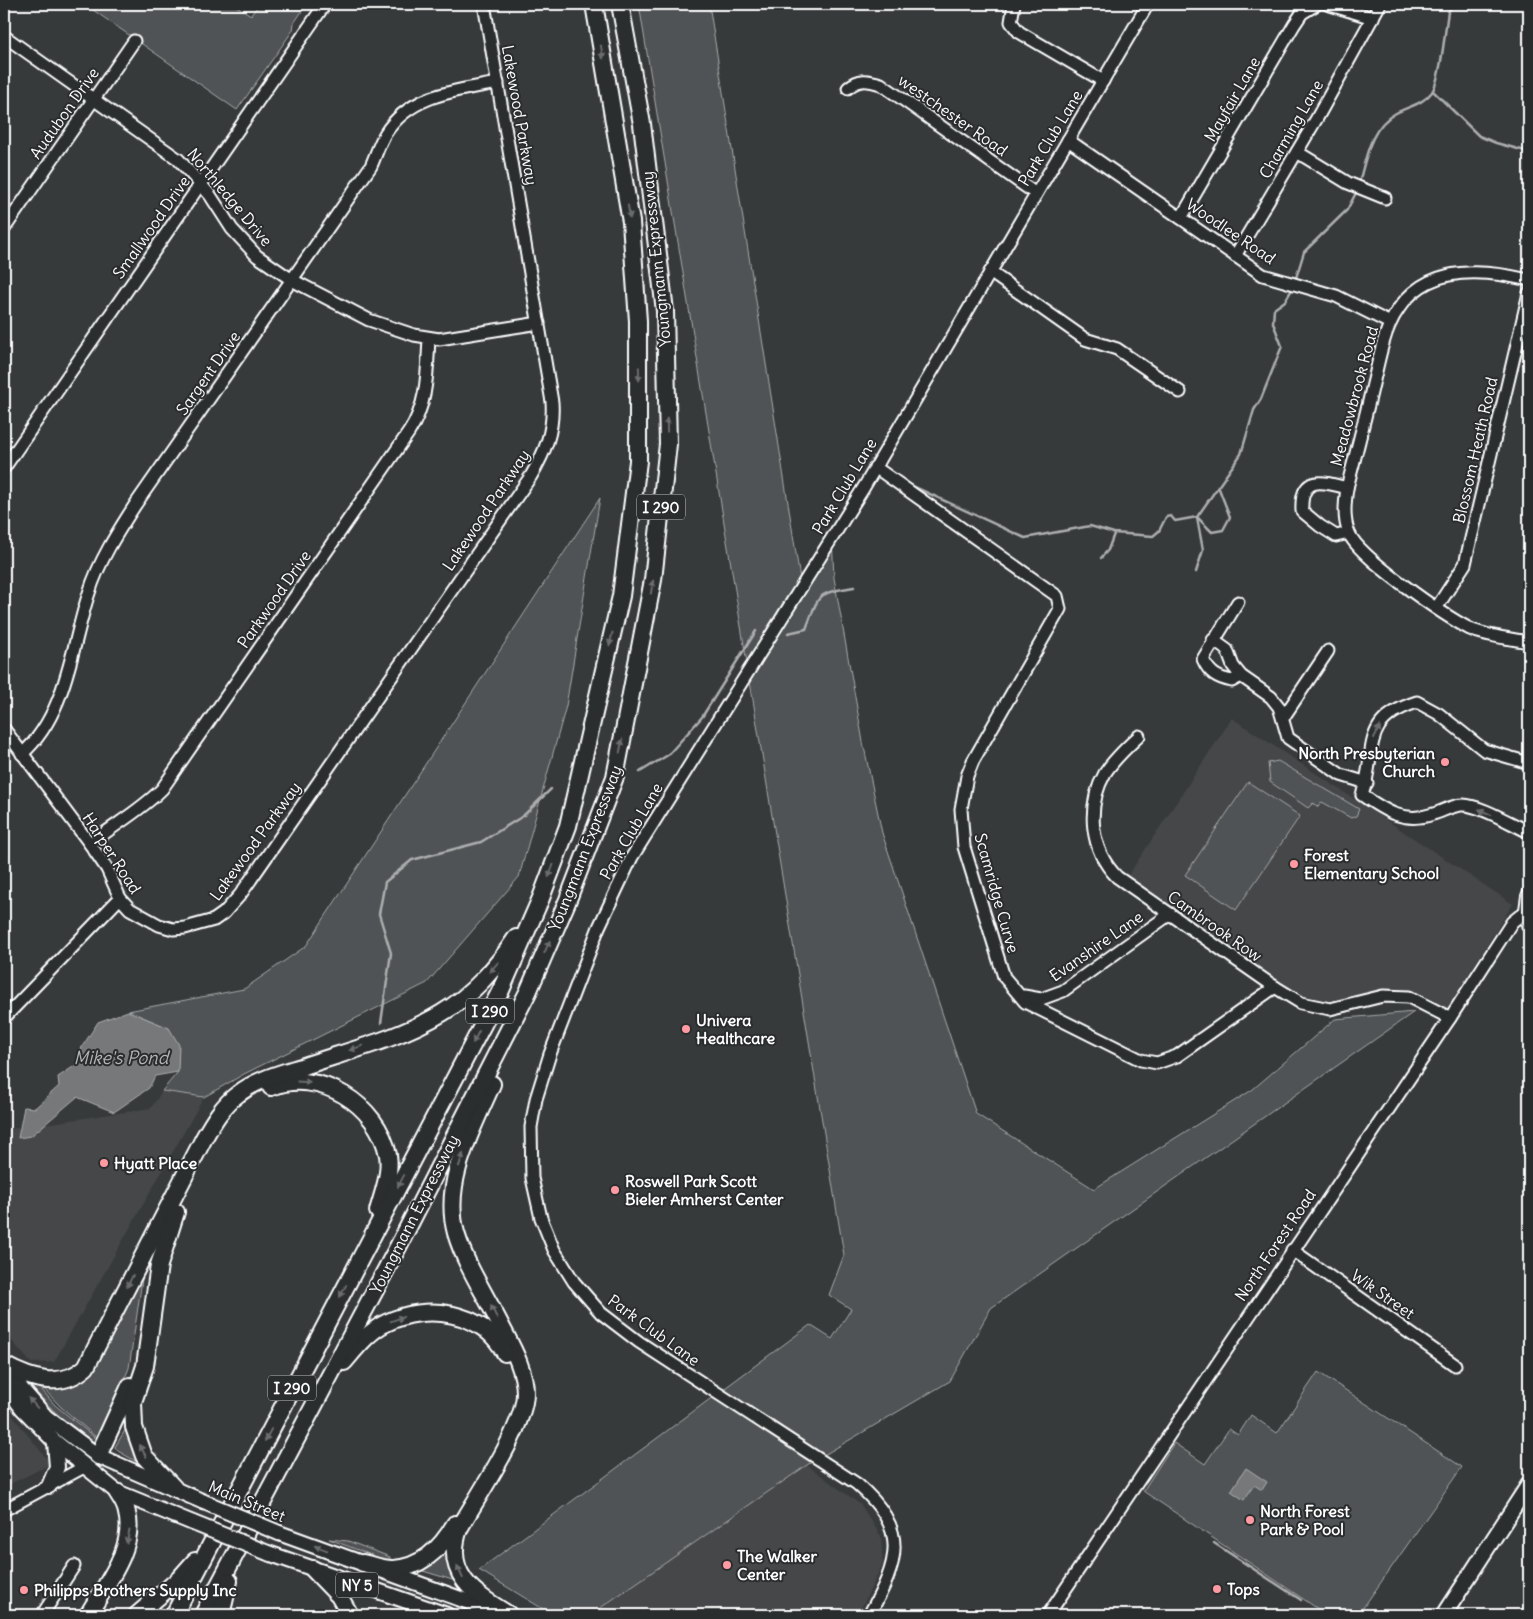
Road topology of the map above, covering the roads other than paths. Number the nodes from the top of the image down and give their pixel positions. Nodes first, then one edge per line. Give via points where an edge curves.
1 (325, 4) edge
2 (484, 4) edge
3 (594, 4) edge
4 (620, 4) edge
5 (1014, 4) edge
6 (1148, 4) edge
7 (1317, 4) edge
8 (1327, 4) edge
9 (1380, 4) edge
10 (1373, 18) junction
11 (4, 36) edge
12 (134, 41) dead end
13 (1102, 81) junction
14 (498, 83) junction
15 (848, 88) dead end
16 (94, 98) junction
17 (1068, 140) junction
18 (1297, 152) junction
19 (201, 184) junction
20 (1036, 194) junction
21 (1385, 198) dead end
22 (1181, 218) junction
23 (4, 229) edge
24 (1235, 256) junction
25 (990, 272) junction
26 (292, 280) junction
27 (1529, 280) edge
28 (1529, 293) edge
29 (539, 323) junction
30 (1390, 323) junction
31 (429, 338) junction
32 (1180, 392) dead end
33 (4, 468) edge
34 (875, 468) junction
35 (1347, 488) junction
36 (1349, 533) junction
37 (1238, 602) dead end
38 (1437, 607) junction
39 (1212, 640) junction
40 (1529, 642) edge
41 (1328, 651) dead end
42 (1241, 676) junction
43 (1282, 718) junction
44 (4, 729) edge
45 (1139, 736) dead end
46 (22, 754) junction
47 (1529, 763) edge
48 (1367, 783) junction
49 (1529, 832) edge
50 (90, 844) junction
51 (1529, 896) edge
52 (120, 898) junction
53 (541, 898) junction
54 (1528, 911) edge
55 (1170, 914) junction
56 (202, 924) joint
57 (1529, 925) edge
58 (1011, 987) junction
59 (1275, 987) junction
60 (1063, 991) junction
61 (528, 992) junction
62 (4, 1018) edge
63 (1450, 1018) junction
64 (1060, 1020) junction
65 (169, 1206) junction
66 (366, 1248) junction
67 (1292, 1250) junction
68 (4, 1365) edge
69 (1455, 1365) dead end
70 (4, 1369) edge
71 (4, 1384) edge
72 (324, 1387) junction
73 (133, 1402) junction
74 (38, 1426) junction
75 (55, 1442) junction
76 (92, 1461) junction
77 (1529, 1484) edge
78 (49, 1486) junction
79 (174, 1488) junction
80 (117, 1492) junction
81 (4, 1510) edge
82 (219, 1528) junction
83 (234, 1558) junction
84 (363, 1563) junction
85 (74, 1566) dead end
86 (313, 1569) junction
87 (42, 1615) edge
88 (88, 1615) edge
89 (137, 1615) edge
90 (174, 1615) edge
91 (203, 1615) edge
92 (221, 1615) edge
93 (350, 1615) edge
94 (447, 1615) edge
95 (508, 1615) edge
96 (869, 1615) edge
97 (1048, 1615) edge
98 (1444, 1615) edge

1 - 19 street, Smallwood Drive
2 - 14 street, Lakewood Parkway
3 -> 53 highway, Youngmann Expressway / I 290 via 631,222 638,321 638,461 619,606 568,826
61 -> 4 highway, Youngmann Expressway / I 290 via 615,777 654,580 668,444 665,311 642,124
5 - 13 street via 1011,22 1019,32
6 - 13 street, Park Club Lane
7 - 22 street, Mayfair Lane via 1302,13 1294,25
8 - 10 street
9 - 10 street
10 - 18 street, Charming Lane
11 - 16 street, Northledge Drive
12 - 16 street, Audubon Drive
13 - 17 street, Park Club Lane
14 - 26 street, Sargent Drive via 438,95 402,113 385,135 371,166
14 - 29 street, Lakewood Parkway
15 - 20 street, westchester Road via 853,83 867,80 881,84
16 - 19 street, Northledge Drive via 165,148
16 - 23 street, Audubon Drive
17 - 20 street, Park Club Lane
17 - 22 street, Woodlee Road
18 - 21 street via 1348,183
18 - 24 street, Charming Lane
19 - 26 street, Northledge Drive via 246,246
19 - 33 street, Smallwood Drive
20 - 25 street, Park Club Lane
22 - 24 street, Woodlee Road
24 - 30 street, Woodlee Road via 1263,275 1336,296
25 - 32 street via 1085,339 1117,349
25 - 34 street, Park Club Lane
26 - 31 street, Northledge Drive via 385,327
26 - 46 street, Sargent Drive via 110,544 88,595 58,700 40,735
27 - 30 street, Meadowbrook Road via 1468,271 1447,275 1414,292
28 - 38 street, Blossom Heath Road via 1465,564
29 - 31 street, Northledge Drive
29 - 56 street, Lakewood Parkway via 553,414 542,458 240,895 224,913
30 - 35 street, Meadowbrook Road
31 - 50 street, Parkwood Drive via 425,396 409,432 162,790
34 - 58 street, Scamridge Curve via 1057,596 1060,609 981,742 966,776 962,799 964,847 1004,977
34 - 96 street, Park Club Lane via 632,856 540,1083 530,1148 535,1194 549,1239 562,1264 590,1302 614,1325 857,1484 880,1506 891,1529 895,1553 891,1572
35 - 36 street, Meadowbrook Road via 1345,509
35 - 36 street via 1321,481 1309,486 1301,499 1302,512 1320,526 1336,536
36 - 38 street via 1377,565
37 - 39 street
38 - 40 street via 1471,630
39 - 42 street via 1227,650
39 - 42 street via 1203,659 1208,671 1232,681
41 - 43 street
42 - 43 street via 1271,697
43 - 48 street via 1288,738 1341,775
44 - 46 street, Harper Road
45 - 55 street, Cambrook Row via 1108,768 1099,785 1093,811 1094,835 1109,869
46 - 50 street, Harper Road
48 -> 47 street via 1369,753 1384,719 1417,702 1439,714 1484,750
49 -> 48 street via 1462,805 1422,818 1389,813 1362,795
50 - 52 street, Harper Road
51 - 54 main road
52 - 56 street, Harper Road via 130,909 159,925 173,929
52 - 62 street
53 -> 65 highway via 496,965 443,1013 402,1033 267,1078 239,1093 213,1123
53 -> 66 highway, Youngmann Expressway / I 290 via 501,990
54 - 57 main road
54 - 63 street, North Forest Road via 1512,922
55 - 59 street, Cambrook Row
55 - 60 street, Evanshire Lane
58 - 60 street, Evanshire Lane via 1019,994 1034,999
58 - 64 street, Scamridge Curve via 1025,1002
59 - 63 street, Cambrook Row via 1302,1003 1330,1009 1383,996 1409,997
59 - 64 street, Scamridge Curve via 1177,1056 1157,1063 1141,1060
60 - 64 street via 1054,1009
61 - 72 highway, Youngmann Expressway / I 290
95 -> 61 highway via 478,1596 462,1578 454,1554 454,1542 518,1423 525,1393 523,1377 461,1247 452,1202 467,1142
63 - 67 street, North Forest Road
65 -> 68 highway via 86,1367 73,1376 52,1382
65 - 76 highway via 148,1275 139,1360 129,1390
73 -> 66 highway via 145,1366 159,1265 173,1219 219,1128 246,1100 274,1086 306,1081 338,1092 358,1104 371,1118 383,1139 389,1166
66 -> 82 highway, Youngmann Expressway / I 290
67 - 69 street, Wik Street
67 - 97 street, North Forest Road
76 -> 70 main road, Main Street / NY 5 via 46,1417
71 - 74 main road, Main Street / NY 5
72 - 83 highway, Youngmann Expressway / I 290
72 -> 84 highway via 372,1332 408,1315 428,1312 458,1316 488,1332 504,1350 514,1373 518,1403 509,1432 441,1546 423,1560 394,1570
73 - 76 highway via 108,1446
79 -> 73 highway via 144,1456 134,1428
74 - 75 main road, Main Street / NY 5
74 - 76 main road via 51,1430
75 - 76 main road, Main Street / NY 5
75 - 78 main road via 57,1467
76 - 78 street
76 - 79 main road, Main Street / NY 5
76 - 80 main road, Main Street / NY 5
77 - 98 main road
78 - 81 street
84 -> 79 main road, Main Street / NY 5, bridge via 279,1533
80 - 86 main road, Main Street / NY 5, bridge
80 -> 88 highway via 127,1510 129,1538
82 - 89 highway via 179,1579
82 - 90 highway, Youngmann Expressway / I 290
83 - 91 highway, Youngmann Expressway / I 290
83 - 92 highway
84 - 95 main road, Main Street / NY 5
85 - 87 street
86 - 93 highway via 339,1596
86 - 94 main road, Main Street / NY 5

